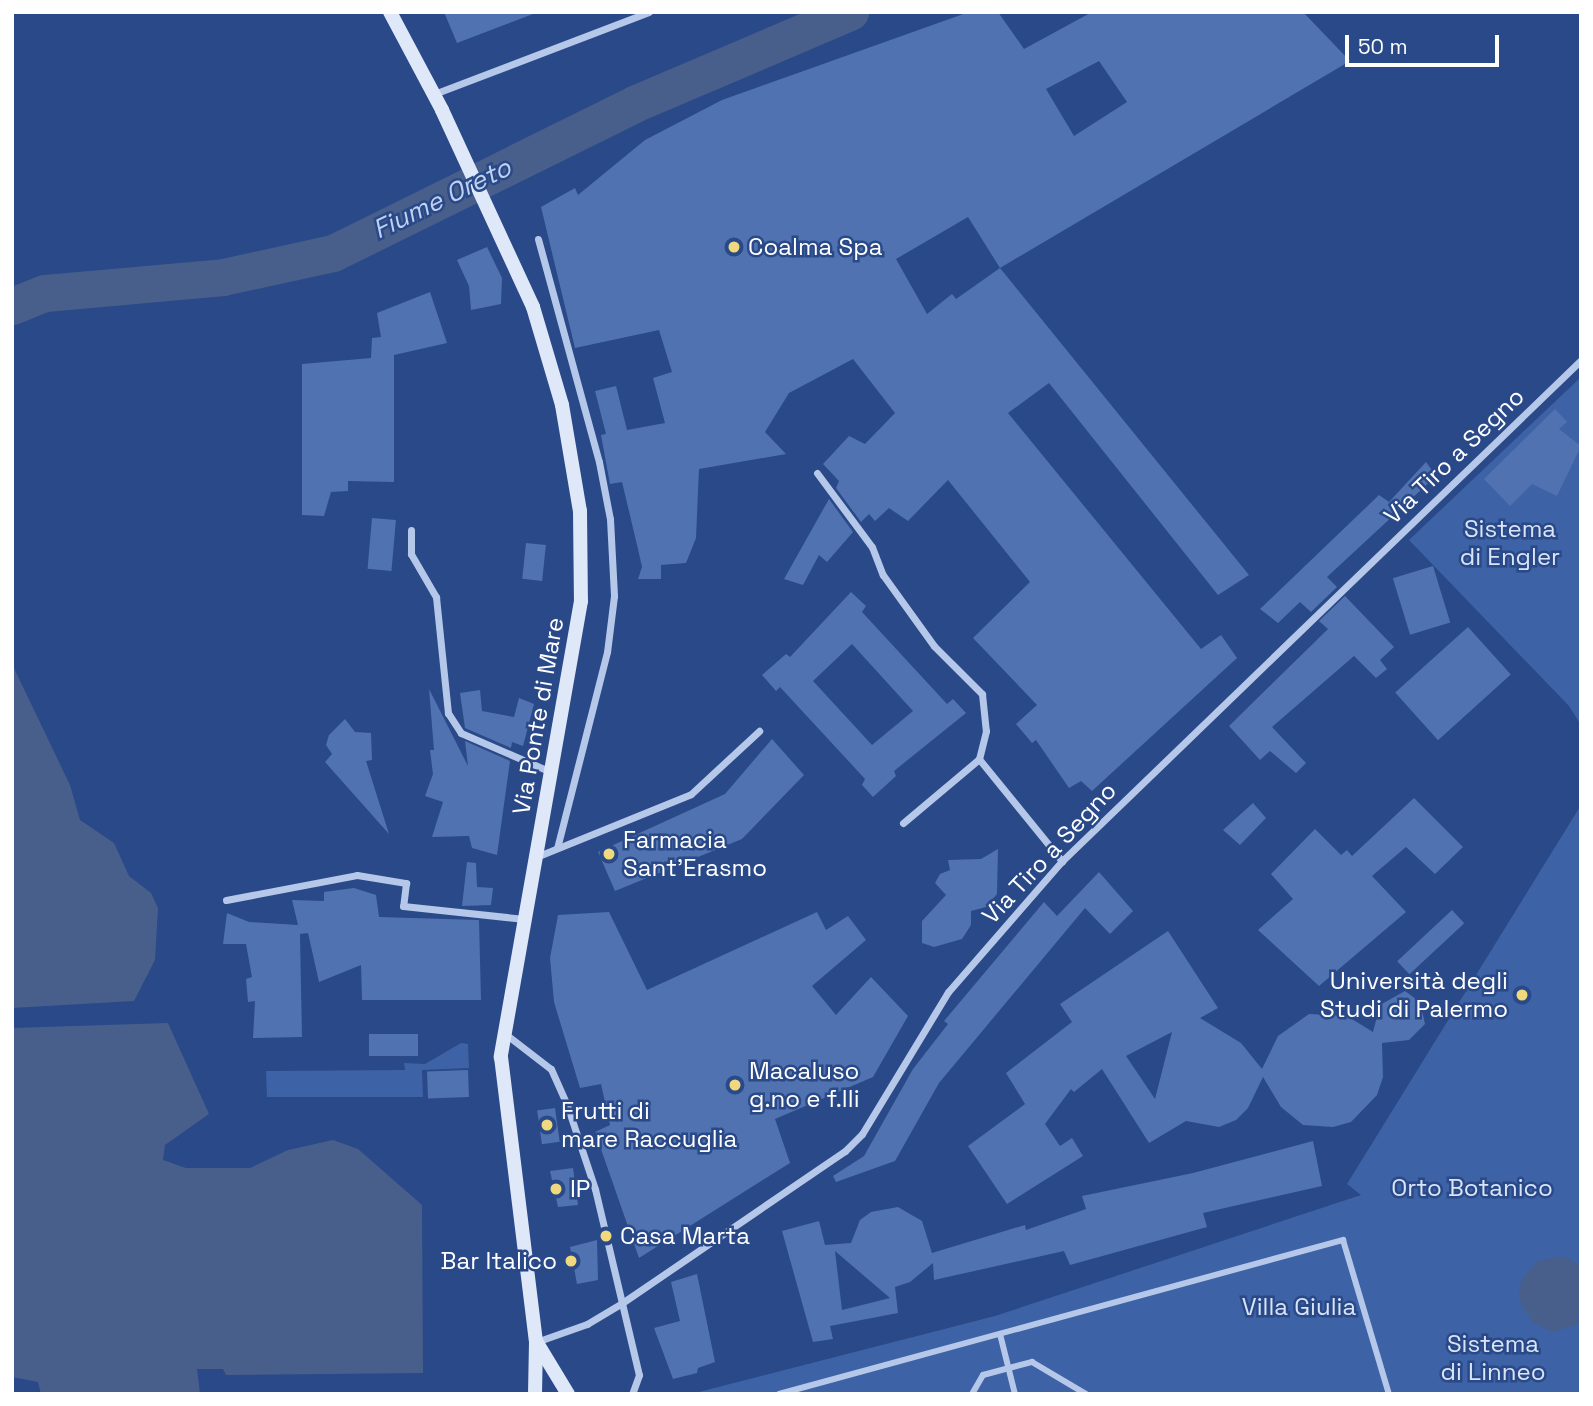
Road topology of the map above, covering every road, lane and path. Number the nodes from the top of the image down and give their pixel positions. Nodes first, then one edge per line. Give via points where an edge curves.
1 (390, 12) edge
2 (649, 12) edge
3 (433, 94) junction
4 (538, 239) dead end
5 (1581, 360) edge
6 (817, 473) dead end
7 (411, 530) dead end
8 (759, 732) dead end
9 (979, 759) junction
10 (551, 772) junction
11 (903, 823) dead end
12 (557, 848) junction
13 (536, 857) junction
14 (1062, 861) junction
15 (226, 900) dead end
16 (524, 919) junction
17 (504, 1033) junction
18 (622, 1303) junction
19 (1000, 1335) junction
20 (536, 1342) junction
21 (1009, 1369) junction
22 (535, 1394) edge
23 (568, 1394) edge
24 (632, 1394) edge
25 (779, 1394) edge
26 (972, 1394) edge
27 (1015, 1394) edge
28 (1086, 1394) edge
29 (1389, 1394) edge

1 - 3 main road, Via Ponte di Mare
2 - 3 street
3 - 10 main road, Via Ponte di Mare via 509,249 562,405 580,511 582,601
4 - 12 street via 599,462 610,519 614,596 601,678
5 - 14 street, Via Tiro a Segno
6 - 9 street via 872,547 883,575 934,646 982,695 986,731
7 - 10 street via 411,554 436,597 448,713 461,733
8 - 12 street via 691,794
9 - 11 street
9 - 14 street
10 - 13 main road, Via Ponte di Mare
12 - 13 street
13 - 16 main road, Via Ponte di Mare
14 - 18 street, Via Tiro a Segno via 948,992 862,1134 845,1151
15 - 16 street via 356,875 406,883 403,906
16 - 17 main road, Via Ponte di Mare
17 - 18 street via 551,1069 567,1105 595,1189
17 - 20 main road, Via Ponte di Mare via 501,1057
18 - 20 street, Via Tiro a Segno via 587,1324
18 - 24 street via 639,1375
19 - 21 street
19 - 25 street
19 - 29 street via 1343,1240
20 - 22 main road, Via Ponte di Mare
20 - 23 main road
21 - 26 street via 983,1375
21 - 27 street
21 - 28 street via 1032,1363

